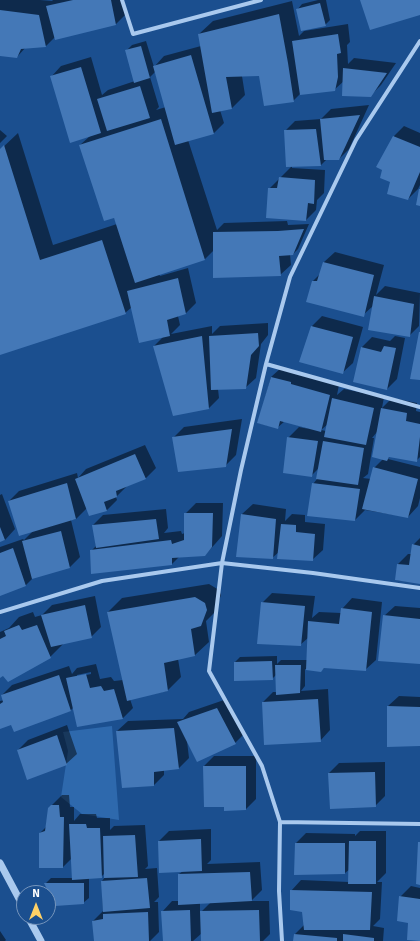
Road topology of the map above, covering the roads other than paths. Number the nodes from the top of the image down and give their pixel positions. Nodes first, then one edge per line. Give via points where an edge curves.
1 (122, 0) edge
2 (260, 0) edge
3 (420, 41) edge
4 (266, 364) junction
5 (420, 407) edge
6 (222, 563) junction
7 (420, 588) edge
8 (0, 612) edge
9 (280, 822) junction
10 (420, 824) edge
11 (0, 863) edge
12 (16, 893) edge
13 (32, 925) edge
14 (41, 941) edge
15 (282, 941) edge

1 - 2 street via 133,34
3 - 4 street via 356,140 290,277
4 - 5 street
4 - 6 street
6 - 7 street
6 - 8 street via 102,581
6 - 9 street via 209,671 262,766
9 - 10 street
9 - 15 street via 279,891
11 - 12 street
13 - 14 street

